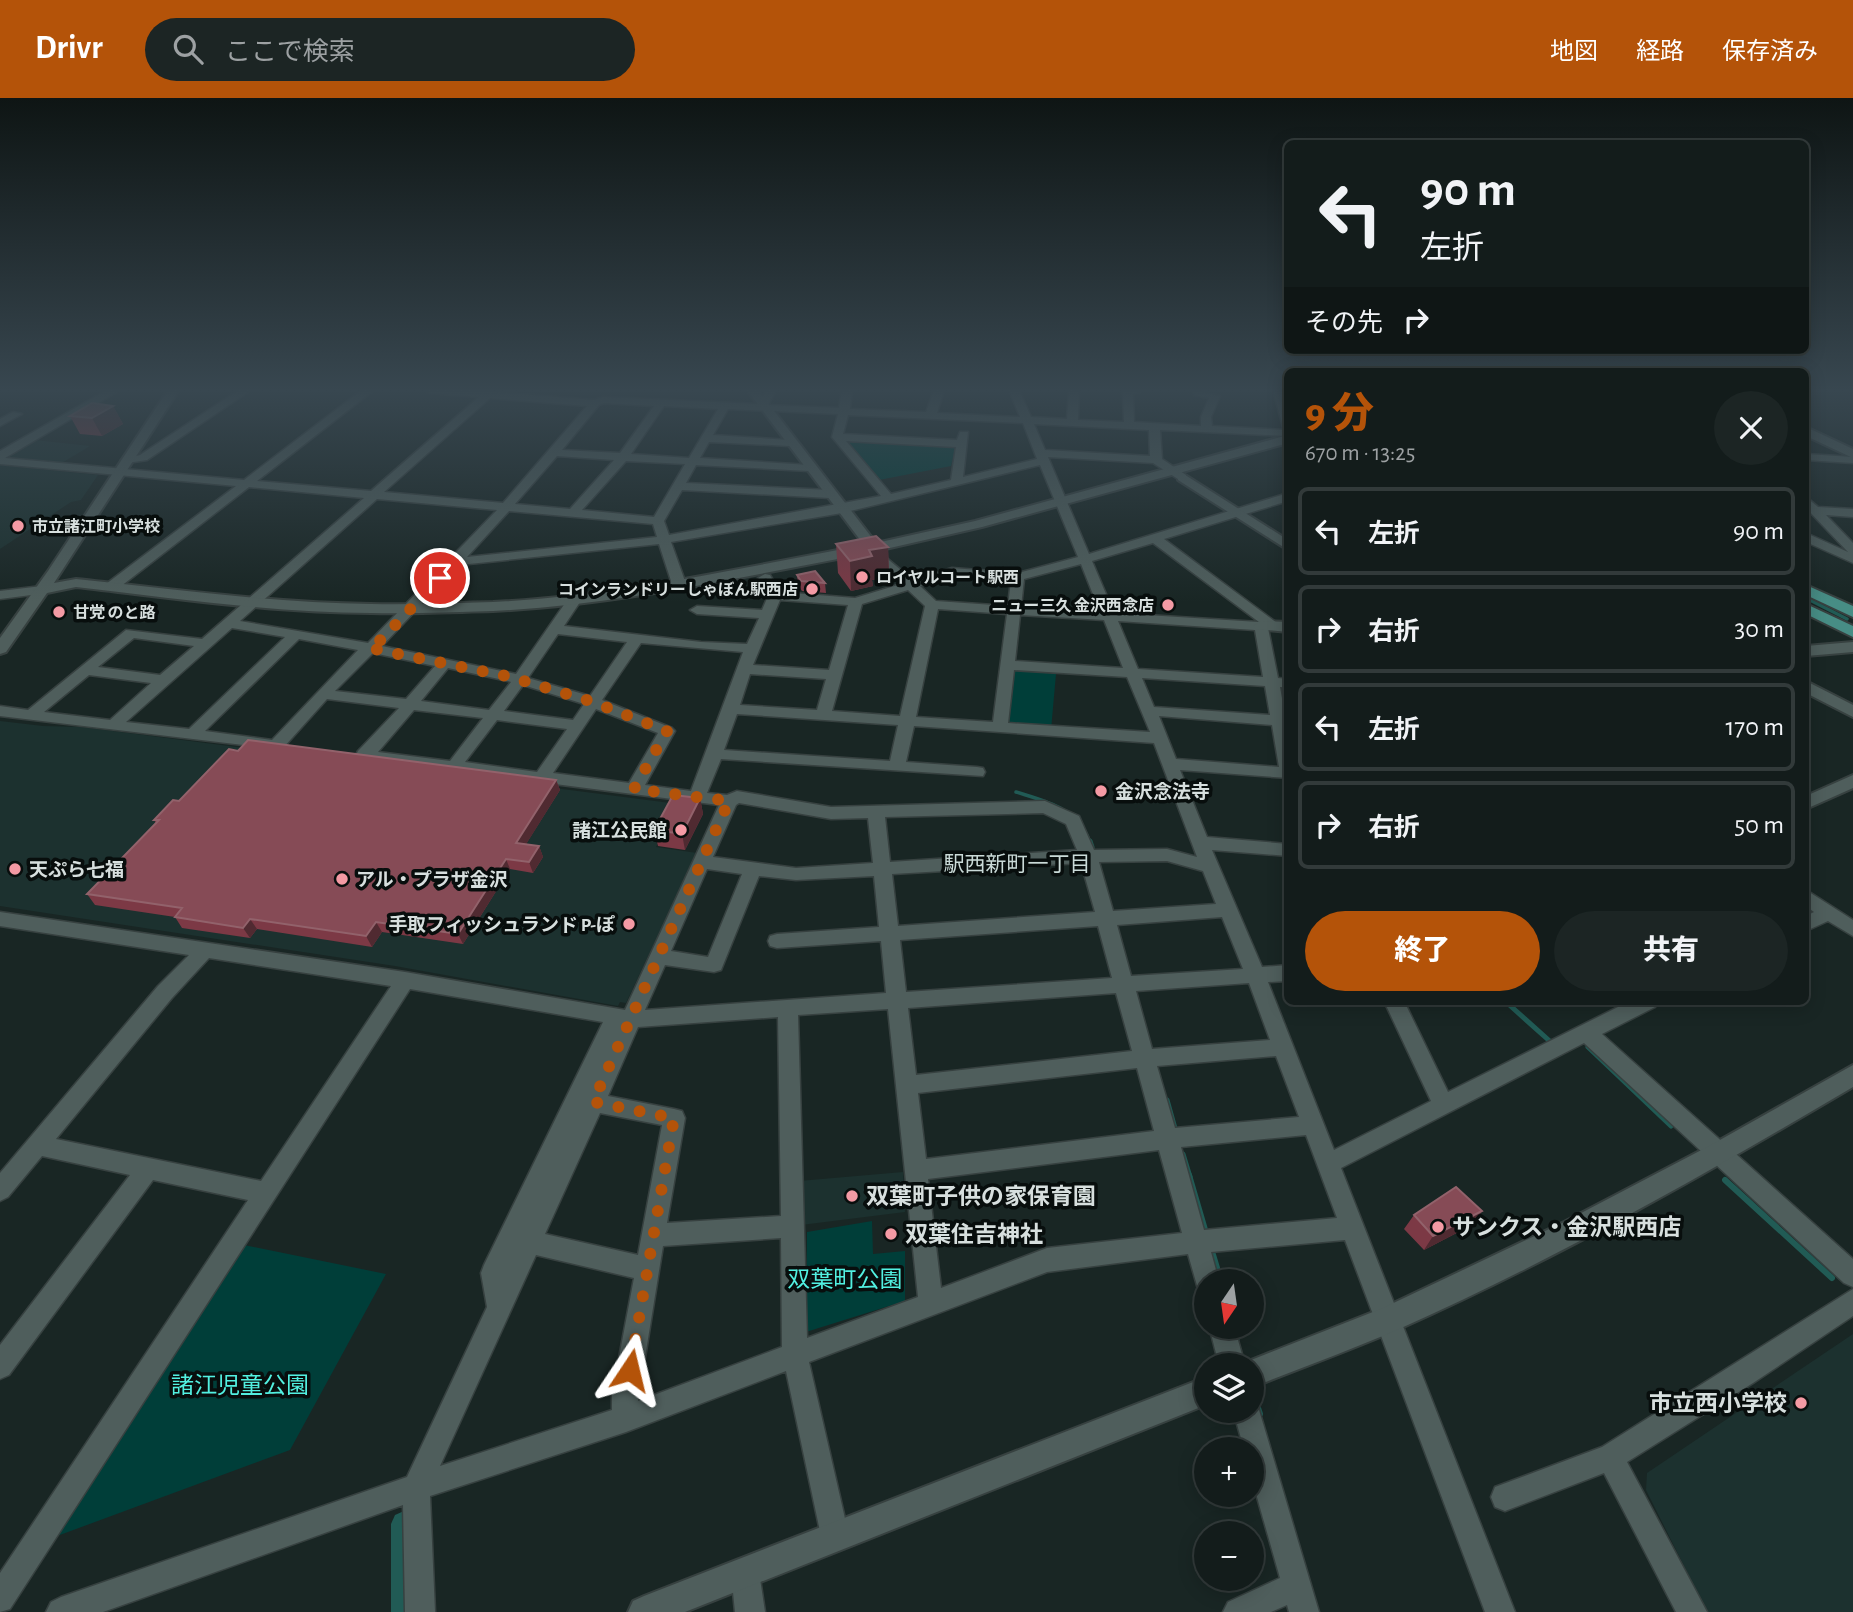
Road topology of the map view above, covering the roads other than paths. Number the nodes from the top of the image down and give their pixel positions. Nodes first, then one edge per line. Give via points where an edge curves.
1 (127, 460) edge
2 (15, 461) edge
3 (276, 461) edge
4 (414, 461) edge
5 (548, 461) edge
6 (620, 461) edge
7 (686, 461) edge
8 (692, 461) junction
9 (803, 461) edge
10 (857, 461) edge
11 (959, 461) edge
12 (1030, 461) edge
13 (1045, 461) edge
14 (1157, 461) edge
15 (1219, 461) edge
16 (1232, 461) edge
17 (809, 468) junction
18 (119, 472) junction
19 (1177, 474) junction
20 (956, 482) junction
21 (246, 483) junction
22 (678, 486) junction
23 (830, 494) junction
24 (375, 495) junction
25 (888, 497) junction
26 (1284, 498) edge
27 (1064, 505) junction
28 (1810, 506) edge
29 (506, 507) junction
30 (842, 509) junction
31 (573, 513) junction
32 (1236, 513) junction
33 (1853, 513) edge
34 (658, 521) junction
35 (1153, 537) junction
36 (1809, 538) edge
37 (663, 540) junction
38 (1284, 543) edge
39 (1853, 550) edge
40 (875, 552) junction
41 (1086, 559) junction
42 (1853, 559) edge
43 (454, 562) junction
44 (1018, 577) junction
45 (765, 578) junction
46 (679, 584) junction
47 (910, 585) junction
48 (111, 587) junction
49 (41, 590) junction
50 (1809, 590) edge
51 (0, 595) edge
52 (775, 596) junction
53 (856, 602) junction
54 (572, 604) junction
55 (932, 605) junction
56 (248, 606) junction
57 (697, 610) dead end
58 (1809, 610) edge
59 (1014, 611) junction
60 (1853, 612) edge
61 (406, 614) junction
62 (767, 614) junction
63 (1110, 617) junction
64 (228, 623) junction
65 (1274, 627) edge
66 (555, 629) junction
67 (1853, 632) edge
68 (294, 636) junction
69 (637, 638) junction
70 (203, 643) junction
71 (369, 648) junction
72 (752, 648) junction
73 (1853, 648) edge
74 (0, 649) edge
75 (1809, 651) edge
76 (444, 664) junction
77 (1007, 665) junction
78 (745, 669) junction
79 (85, 670) junction
80 (1133, 673) junction
81 (835, 675) junction
82 (519, 679) junction
83 (161, 680) junction
84 (1271, 682) junction
85 (1284, 683) edge
86 (1809, 688) edge
87 (324, 694) junction
88 (593, 702) junction
89 (410, 704) junction
90 (731, 709) junction
91 (0, 711) edge
92 (1149, 711) junction
93 (1853, 712) edge
94 (494, 714) junction
95 (31, 715) junction
96 (823, 715) junction
97 (908, 720) junction
98 (1283, 721) edge
99 (114, 724) junction
100 (576, 724) junction
101 (1000, 727) junction
102 (193, 734) junction
103 (1160, 738) junction
104 (277, 744) junction
105 (302, 748) edge
106 (715, 754) junction
107 (1171, 764) junction
108 (454, 766) junction
109 (897, 767) junction
110 (977, 772) dead end
111 (1284, 772) edge
112 (542, 777) junction
113 (1853, 781) edge
114 (634, 789) junction
115 (697, 796) junction
116 (729, 801) junction
117 (1809, 802) edge
118 (876, 813) junction
119 (1201, 843) junction
120 (1284, 850) edge
121 (1093, 856) junction
122 (701, 862) junction
123 (1210, 867) junction
124 (753, 869) junction
125 (882, 869) junction
126 (1809, 899) edge
127 (1228, 910) junction
128 (1829, 912) junction
129 (1110, 917) junction
130 (1, 920) edge
131 (1809, 922) edge
132 (1853, 929) edge
133 (890, 934) junction
134 (777, 942) dead end
135 (204, 951) junction
136 (661, 957) junction
137 (1284, 973) edge
138 (1256, 976) junction
139 (405, 981) junction
140 (1130, 985) junction
141 (897, 1002) junction
142 (1396, 1005) edge
143 (1640, 1005) edge
144 (788, 1009) junction
145 (623, 1018) junction
146 (1587, 1033) junction
147 (1284, 1046) junction
148 (1151, 1058) junction
149 (1853, 1074) edge
150 (906, 1085) junction
151 (585, 1101) junction
152 (1443, 1103) junction
153 (1314, 1125) junction
154 (1174, 1139) junction
155 (37, 1144) junction
156 (1720, 1153) junction
157 (560, 1157) junction
158 (1329, 1163) junction
159 (148, 1170) junction
160 (916, 1170) junction
161 (0, 1190) edge
162 (266, 1193) junction
163 (792, 1226) junction
164 (1354, 1228) junction
165 (653, 1235) junction
166 (529, 1242) junction
167 (1203, 1242) junction
168 (648, 1269) junction
169 (1206, 1269) edge
170 (1853, 1275) edge
171 (1853, 1301) edge
172 (931, 1305) junction
173 (499, 1307) junction
174 (1390, 1319) junction
175 (795, 1356) junction
176 (0, 1366) edge
177 (1264, 1369) edge
178 (1194, 1396) edge
179 (626, 1419) junction
180 (1250, 1423) edge
181 (1610, 1457) junction
182 (416, 1486) junction
183 (1506, 1497) dead end
184 (835, 1536) junction
185 (745, 1572) junction
186 (0, 1599) edge
187 (1301, 1599) edge
188 (61, 1612) edge
189 (420, 1612) edge
190 (643, 1612) edge
191 (750, 1612) edge
192 (1238, 1612) edge
193 (1500, 1612) edge
194 (1692, 1612) edge

1 - 18 street
2 - 18 street
3 - 21 street
4 - 24 street
5 - 29 street
6 - 31 street
7 - 8 street
8 - 17 street
8 - 22 street
9 - 17 street
10 - 25 street
11 - 20 street
12 - 20 street
13 - 27 street
14 - 19 street
15 - 19 street
16 - 19 street
17 - 23 street
18 - 21 street
18 - 49 street
19 - 27 street
19 - 32 street
20 - 25 street
21 - 24 street
21 - 48 street
22 - 23 street
22 - 34 street
23 - 30 street
24 - 29 street
24 - 56 street
25 - 30 street
26 - 32 street
27 - 40 street
27 - 41 street
28 - 33 street
28 - 39 street
29 - 31 street
29 - 43 street
30 - 37 street
30 - 40 street
31 - 34 street
32 - 35 street
32 - 38 street
34 - 37 street
35 - 41 street
35 - 65 street
36 - 42 street
37 - 43 street
37 - 46 street
40 - 45 street
40 - 46 street
40 - 47 street
41 - 44 street
41 - 63 street
43 - 61 street
44 - 47 street via 952,572
44 - 59 street
45 - 52 street
45 - 54 street
46 - 54 street
47 - 53 street
47 - 55 street
48 - 49 street via 76,583
48 - 56 street
49 - 51 street
49 - 56 street
49 - 74 street
50 - 60 main road
52 - 53 street
52 - 62 street
53 - 81 street
54 - 61 street via 460,617
54 - 66 street
55 - 59 street
55 - 97 street
56 - 61 street via 316,616
56 - 64 street
57 - 62 street
58 - 67 main road
59 - 63 street
59 - 77 street
61 - 71 street
62 - 72 street
63 - 65 street
63 - 80 street
64 - 68 street
64 - 70 street
65 - 84 street
66 - 69 street
66 - 82 street
68 - 71 street
68 - 102 street
69 - 72 street
69 - 88 street
70 - 79 street via 131,633
70 - 83 street
71 - 76 street
71 - 87 street
72 - 78 street
73 - 75 street
76 - 82 street
76 - 89 street
77 - 80 street
77 - 101 street
78 - 81 street
78 - 90 street
79 - 83 street
79 - 95 street
80 - 84 street
80 - 92 street
81 - 96 street
82 - 88 street
82 - 94 street
83 - 99 street
84 - 85 street
84 - 98 street
86 - 93 street
87 - 89 street
87 - 104 street
88 - 100 street
88 - 114 street via 667,731
89 - 94 street
89 - 108 street via 360,755
90 - 96 street
90 - 106 street
91 - 95 street
92 - 98 street
92 - 103 street
94 - 100 street
94 - 108 street
95 - 99 street
96 - 97 street
97 - 101 street
97 - 109 street
99 - 102 street
100 - 112 street
101 - 103 street
102 - 104 street
103 - 107 street
104 - 105 street
106 - 109 street
106 - 115 street
107 - 111 street
107 - 119 street
108 - 112 street
109 - 110 street
112 - 114 street
113 - 117 street
114 - 115 street
115 - 116 street
116 - 118 street via 737,797 831,813
116 - 122 street
118 - 121 street via 1045,807 1073,820
118 - 125 street
119 - 120 street
119 - 123 street
121 - 123 street via 1167,855
121 - 125 street
121 - 129 street
122 - 124 street
122 - 136 street
123 - 127 street
124 - 125 street via 796,874
124 - 136 street via 714,965
125 - 133 street
126 - 128 street
127 - 129 street
127 - 138 street
128 - 131 street
128 - 132 street
129 - 133 street
129 - 140 street
130 - 135 street
133 - 134 street
133 - 141 street
135 - 139 street
135 - 155 street
136 - 145 street
137 - 138 street
138 - 140 street
138 - 147 street
139 - 145 street
139 - 162 street
140 - 141 street
140 - 148 street
141 - 144 street
141 - 150 street
142 - 152 street
143 - 146 street
144 - 145 street
144 - 163 street
145 - 151 street
146 - 152 street
146 - 156 street
147 - 148 street
147 - 153 street
148 - 150 street
148 - 154 street
149 - 156 street
150 - 160 street
151 - 157 street
151 - 165 street via 674,1118
152 - 158 street
153 - 154 street
153 - 158 street
154 - 160 street
154 - 167 street
155 - 159 street
155 - 161 street
156 - 170 street
156 - 174 street via 1573,1231
157 - 166 street
157 - 173 street via 494,1273
158 - 164 street
159 - 162 street
159 - 176 street
160 - 172 street
162 - 186 street
163 - 165 street
163 - 175 street
164 - 167 street
164 - 174 street
165 - 168 street
166 - 168 street
166 - 173 street
167 - 169 street
167 - 172 street via 1047,1260
168 - 179 street via 625,1395
171 - 181 street
172 - 175 street
173 - 182 street
174 - 177 street
174 - 193 street
175 - 179 street
175 - 184 street
178 - 184 street
179 - 182 street
180 - 187 street
181 - 183 street
181 - 194 street
182 - 188 street
182 - 189 street
184 - 185 street
185 - 190 street
185 - 191 street
187 - 192 street

